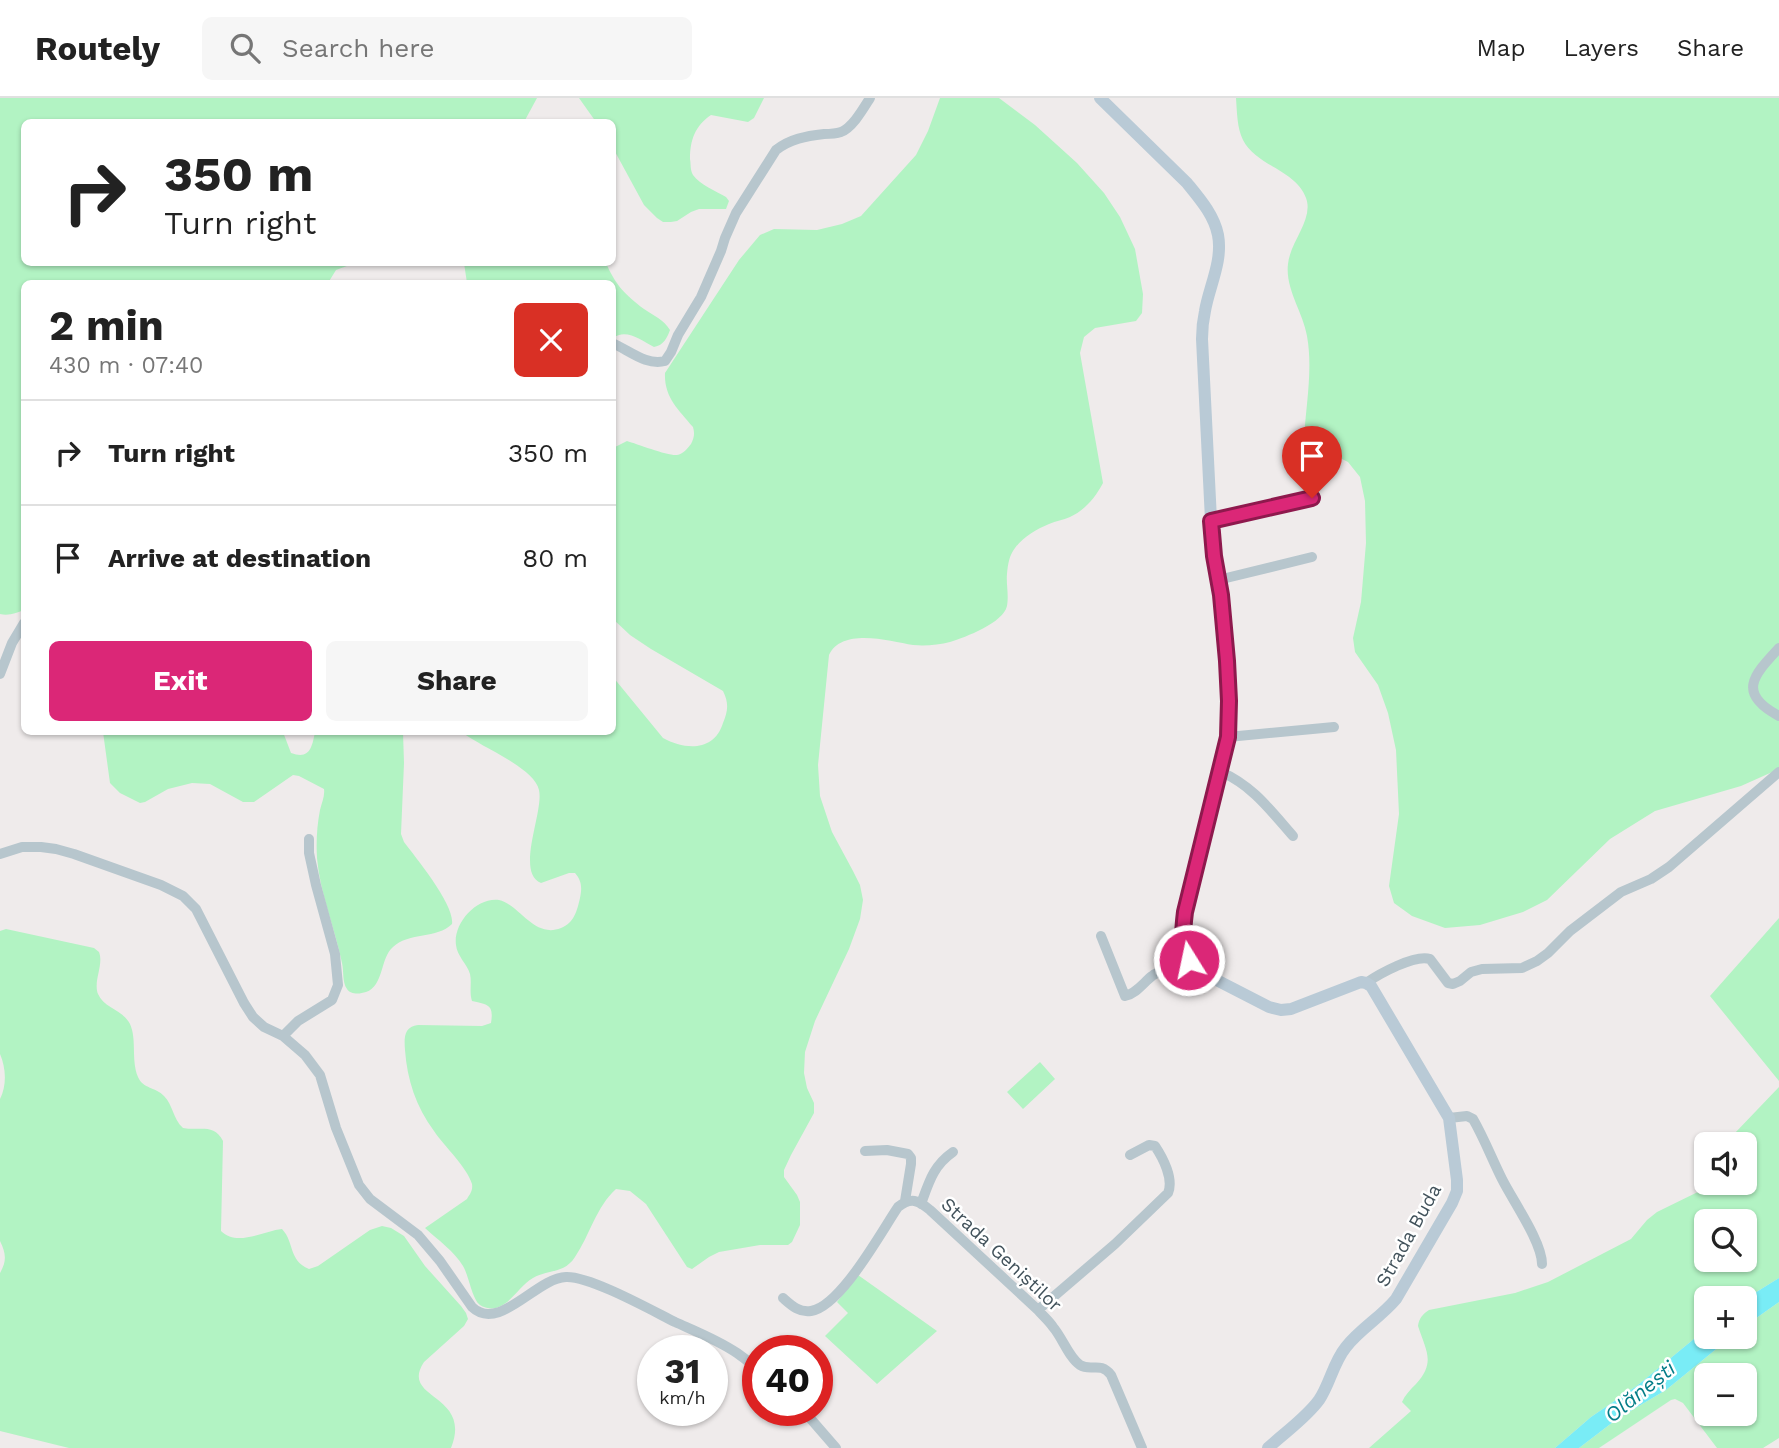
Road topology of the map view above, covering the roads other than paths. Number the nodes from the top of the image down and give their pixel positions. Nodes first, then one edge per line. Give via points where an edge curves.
1 (870, 98) edge
2 (1100, 98) edge
3 (616, 345) edge
4 (1312, 498) dead end
5 (1211, 521) junction
6 (1312, 557) dead end
7 (1218, 580) junction
8 (21, 628) edge
9 (1779, 648) edge
10 (0, 674) edge
11 (1779, 716) edge
12 (1334, 727) dead end
13 (1228, 737) junction
14 (1221, 772) junction
15 (1779, 772) edge
16 (1779, 782) edge
17 (1744, 803) junction
18 (1293, 836) dead end
19 (309, 839) dead end
20 (0, 854) edge
21 (1101, 936) dead end
22 (1197, 970) junction
23 (1366, 983) junction
24 (283, 1036) junction
25 (1449, 1118) junction
26 (864, 1151) dead end
27 (953, 1152) dead end
28 (1130, 1155) dead end
29 (905, 1201) junction
30 (921, 1204) junction
31 (1542, 1264) dead end
32 (783, 1298) dead end
33 (1038, 1310) junction
34 (742, 1357) edge
35 (817, 1426) edge
36 (836, 1448) edge
37 (1142, 1448) edge
38 (1268, 1448) edge

1 - 3 street via 844,130 797,139 776,150 736,213 701,297 665,361 646,360
2 - 5 street via 1187,183 1216,229 1218,254 1202,339
4 - 5 street
5 - 7 street
6 - 7 street
7 - 13 street via 1227,661
8 - 10 street
9 - 11 street via 1758,670 1753,688 1756,699
12 - 13 street
13 - 14 street
14 - 18 street via 1249,787
14 - 22 street via 1185,912 1184,949
15 - 17 street
16 - 17 street
17 - 23 street via 1669,867 1621,892 1537,961 1522,968 1471,972 1453,984 1430,959 1420,957
19 - 24 street via 338,985 332,1000
20 - 24 street via 22,847 56,849 183,896 196,909 253,1017
21 - 22 street via 1125,996 1154,973
22 - 23 street via 1281,1010
23 - 25 street, Strada Buda via 1376,992
24 - 34 street via 320,1075 359,1185 370,1199 418,1235 478,1312 495,1313 551,1280 568,1277 600,1286
25 - 31 street via 1473,1119 1536,1242
25 - 38 street, Strada Buda via 1457,1180 1452,1203 1396,1299 1345,1348 1311,1410
26 - 29 street via 908,1154 912,1164
27 - 30 street via 936,1168
28 - 33 street via 1155,1146 1169,1178 1168,1193
29 - 30 street, Strada Geniștilor
29 - 32 street via 824,1306 811,1311 796,1309
30 - 33 street, Strada Geniștilor
33 - 37 street, Strada Geniștilor via 1076,1362 1103,1368 1111,1375
35 - 36 street

